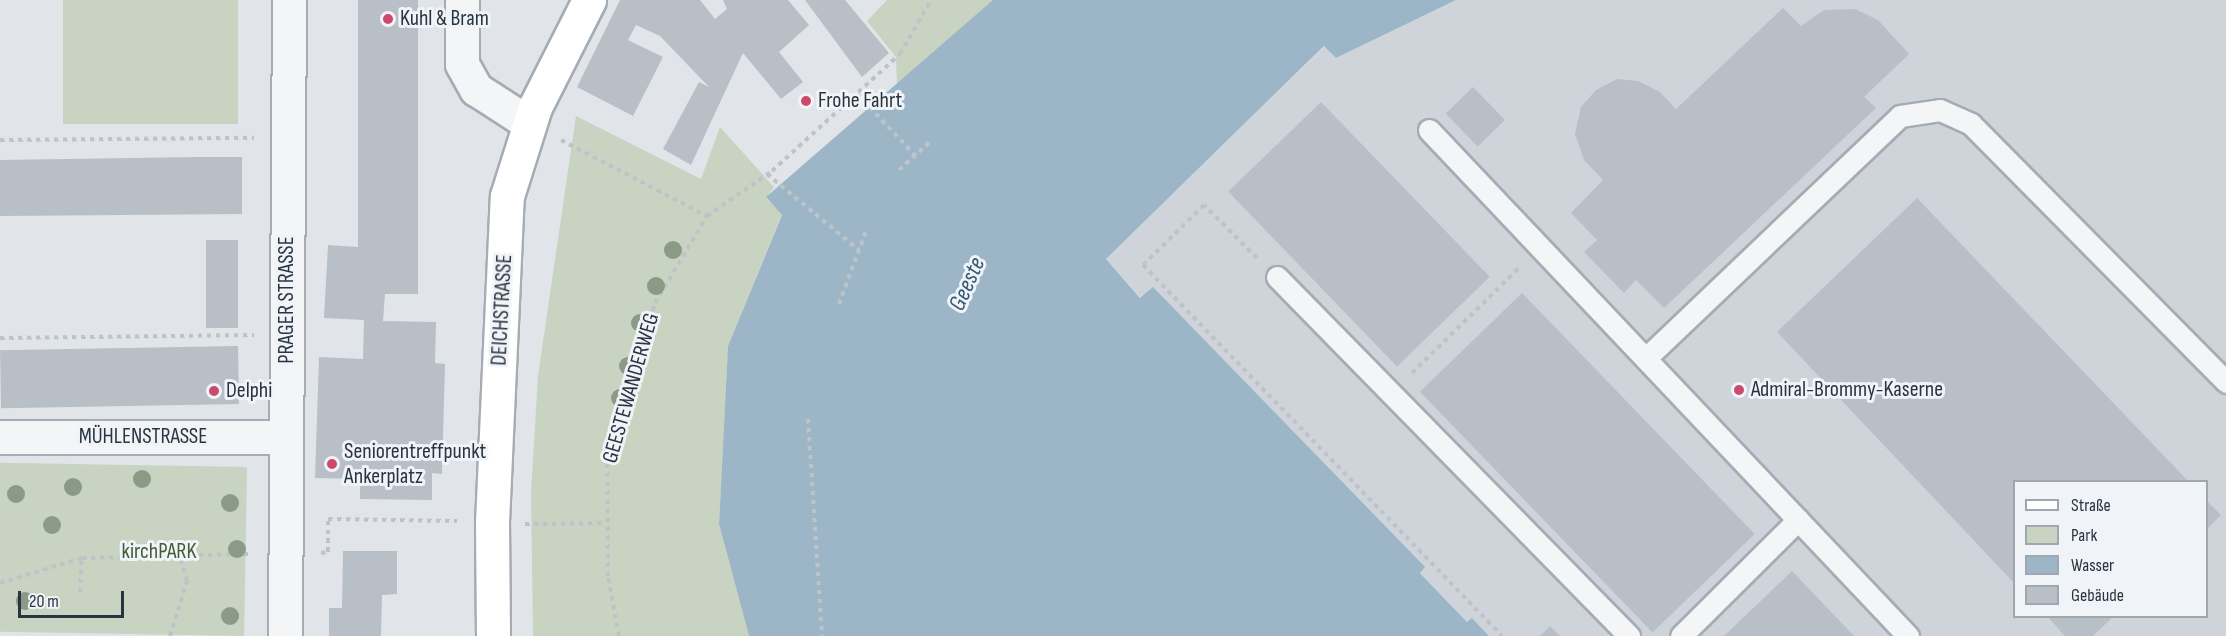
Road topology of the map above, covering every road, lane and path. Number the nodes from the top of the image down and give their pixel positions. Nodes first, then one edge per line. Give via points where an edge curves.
1 (289, 0) edge
2 (462, 0) edge
3 (589, 0) edge
4 (931, 0) edge
5 (857, 94) junction
6 (530, 124) junction
7 (1429, 130) dead end
8 (288, 137) junction
9 (0, 140) edge
10 (930, 142) dead end
11 (916, 156) junction
12 (899, 170) dead end
13 (767, 174) junction
14 (707, 216) junction
15 (866, 231) dead end
16 (1540, 248) junction
17 (859, 250) junction
18 (1276, 277) joint
19 (839, 304) dead end
20 (286, 334) junction
21 (0, 338) edge
22 (1647, 357) junction
23 (2226, 382) edge
24 (1391, 394) junction
25 (808, 419) dead end
26 (0, 437) edge
27 (286, 437) junction
28 (434, 520) dead end
29 (1798, 520) junction
30 (606, 524) junction
31 (537, 525) dead end
32 (285, 553) junction
33 (179, 555) junction
34 (82, 558) junction
35 (0, 583) edge
36 (80, 592) dead end
37 (170, 636) edge
38 (285, 636) edge
39 (493, 636) edge
40 (619, 636) edge
41 (822, 636) edge
42 (1502, 636) edge
43 (1629, 636) edge
44 (1681, 636) edge
45 (1908, 636) edge

1 - 8 street, PRAGER STRASSE
2 - 6 street via 462,64 476,90
3 - 6 main road, DEICHSTRASSE
4 - 5 path, GEESTEWANDERWEG via 900,54
5 - 11 path
5 - 13 path, GEESTEWANDERWEG
6 - 14 path
6 - 39 main road, DEICHSTRASSE via 507,196 492,522
7 - 16 lane
8 - 9 path
8 - 20 street, PRAGER STRASSE
10 - 11 path
11 - 12 path
13 - 14 path, GEESTEWANDERWEG
13 - 17 path
14 - 30 path, GEESTEWANDERWEG via 654,303 630,374 607,466
15 - 17 path
16 - 22 lane
16 - 24 path
17 - 19 path
18 - 24 lane
18 - 42 path via 1204,205 1143,265
20 - 21 path
20 - 27 street, PRAGER STRASSE
22 - 23 lane via 1900,116 1940,110 1971,124
22 - 29 lane
24 - 43 lane
25 - 41 path
26 - 27 street, MÜHLENSTRASSE
27 - 32 street, PRAGER STRASSE
28 - 32 path via 328,519 328,552
29 - 44 lane
29 - 45 lane
30 - 31 path
30 - 40 path, GEESTEWANDERWEG
32 - 33 path
32 - 38 street, PRAGER STRASSE
33 - 34 path
33 - 37 path via 187,581
34 - 35 path
34 - 36 path

